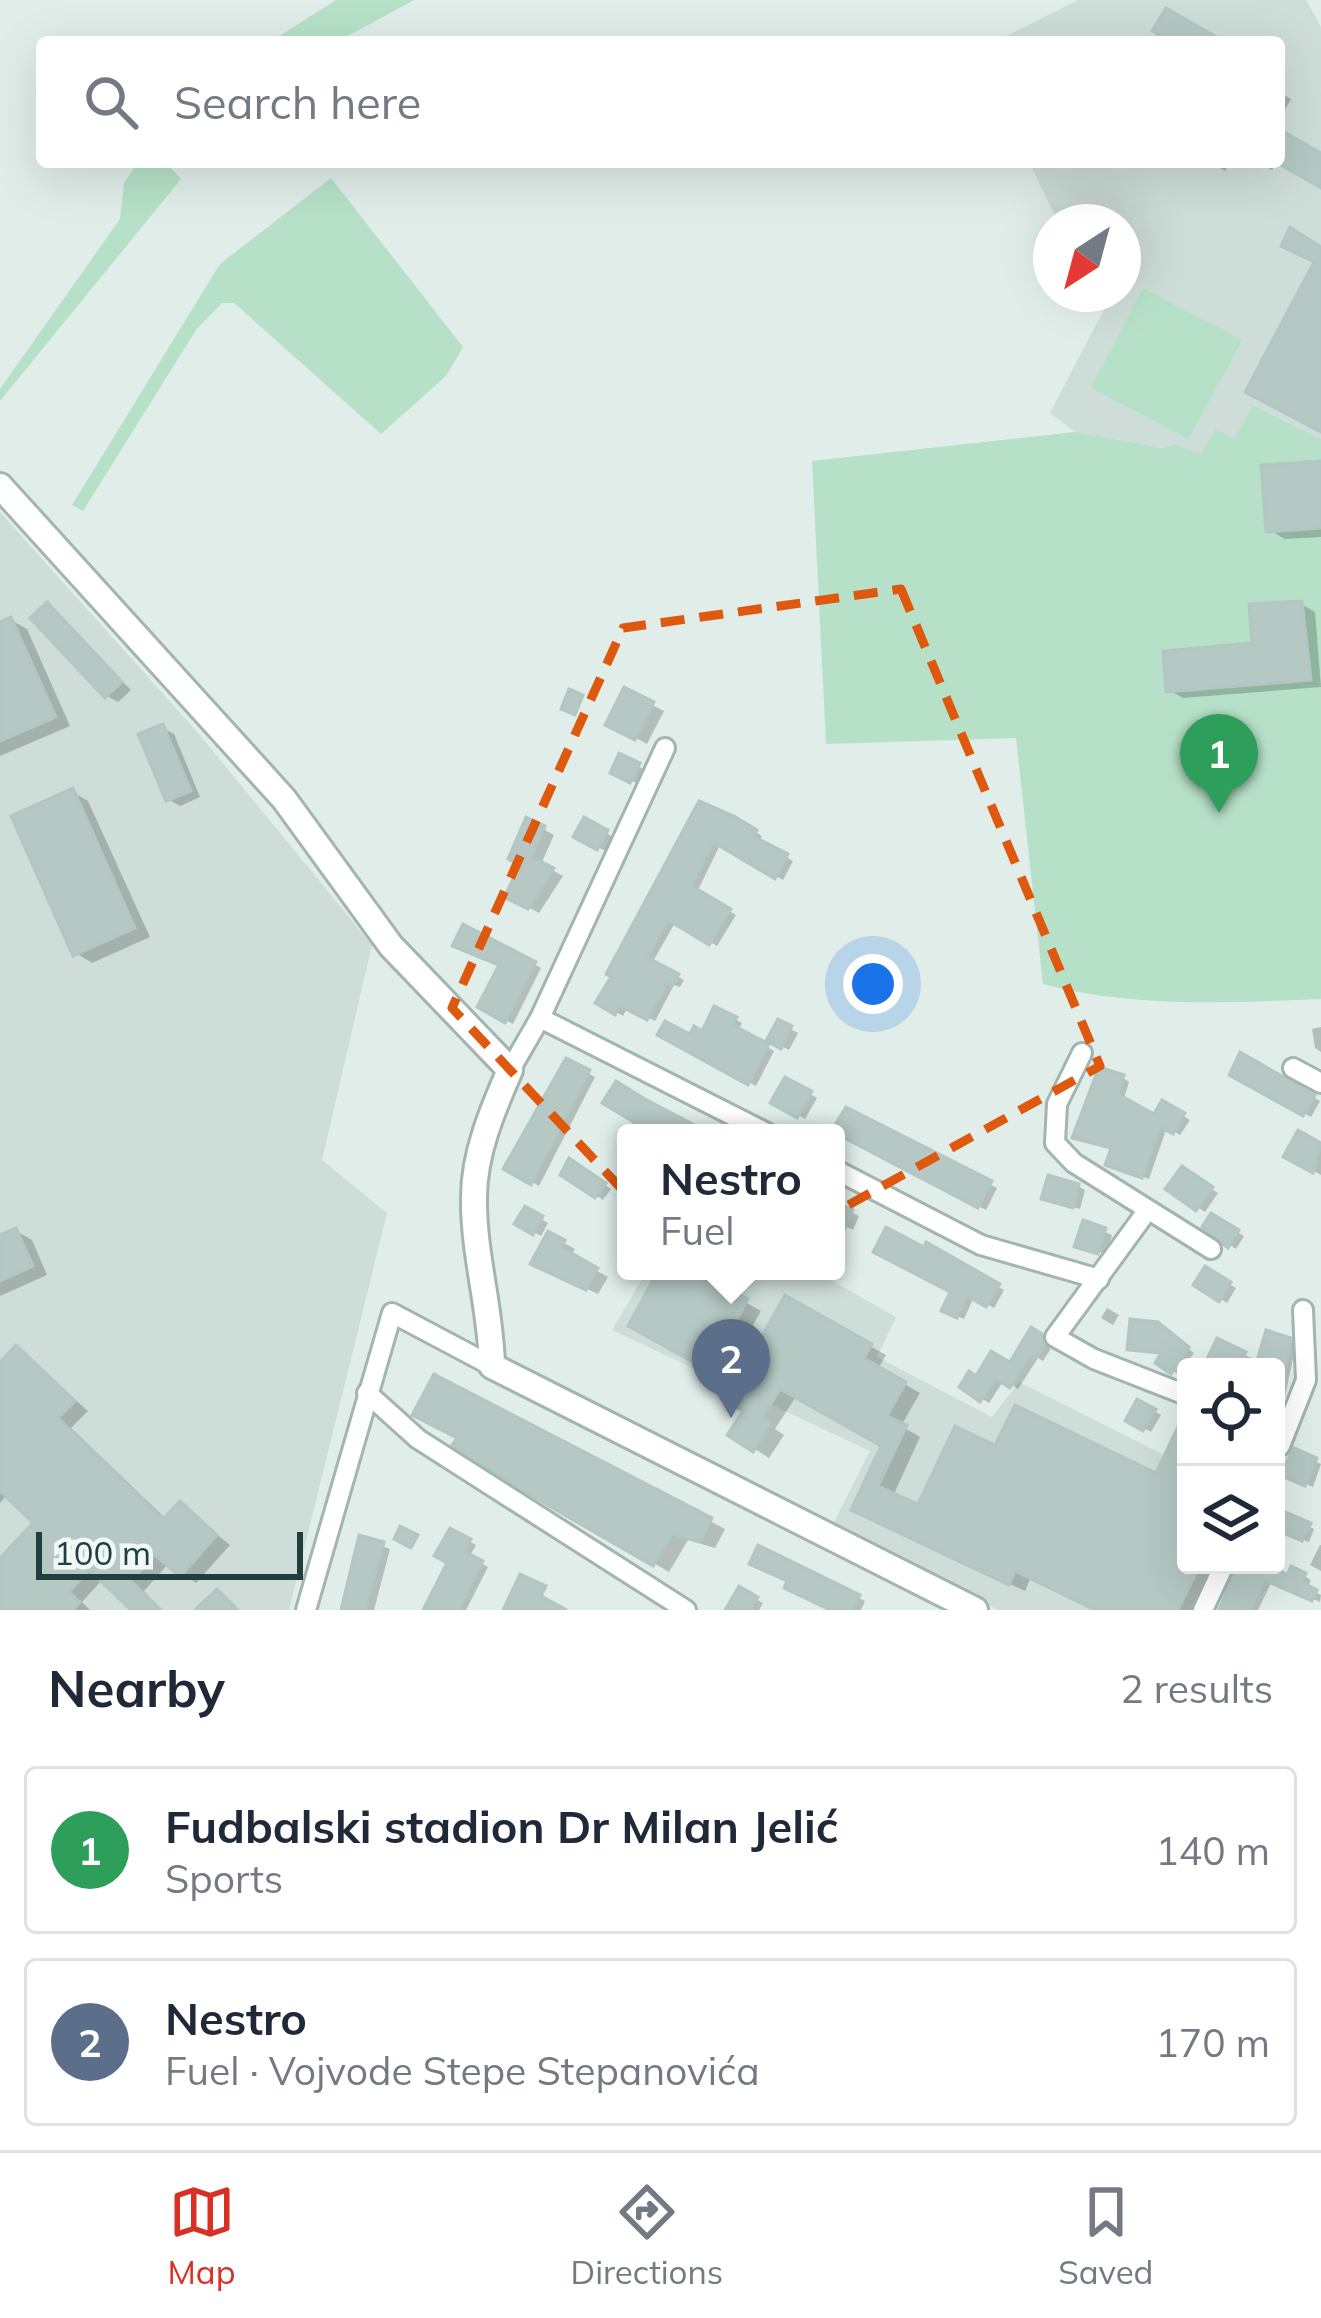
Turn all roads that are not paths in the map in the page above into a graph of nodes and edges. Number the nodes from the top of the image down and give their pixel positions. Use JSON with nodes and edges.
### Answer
{"nodes":[{"id":1,"x":0,"y":486,"type":"edge"},
{"id":2,"x":665,"y":748,"type":"dead end"},
{"id":3,"x":540,"y":1018,"type":"junction"},
{"id":4,"x":1082,"y":1053,"type":"dead end"},
{"id":5,"x":1293,"y":1068,"type":"dead end"},
{"id":6,"x":510,"y":1070,"type":"junction"},
{"id":7,"x":1321,"y":1083,"type":"edge"},
{"id":8,"x":749,"y":1124,"type":"edge"},
{"id":9,"x":845,"y":1176,"type":"edge"},
{"id":10,"x":1148,"y":1211,"type":"junction"},
{"id":11,"x":1211,"y":1250,"type":"dead end"},
{"id":12,"x":1099,"y":1279,"type":"junction"},
{"id":13,"x":1303,"y":1310,"type":"dead end"},
{"id":14,"x":492,"y":1366,"type":"junction"},
{"id":15,"x":1177,"y":1391,"type":"edge"},
{"id":16,"x":367,"y":1393,"type":"junction"},
{"id":17,"x":1285,"y":1433,"type":"edge"},
{"id":18,"x":1220,"y":1574,"type":"edge"},
{"id":19,"x":679,"y":1608,"type":"edge"},
{"id":20,"x":306,"y":1610,"type":"edge"},
{"id":21,"x":975,"y":1610,"type":"edge"},
{"id":22,"x":1203,"y":1610,"type":"edge"}],
"edges":[{"from":1,"to":6,"type":"street"},
{"from":2,"to":3,"type":"street"},
{"from":3,"to":6,"type":"street"},
{"from":3,"to":8,"type":"street"},
{"from":4,"to":10,"type":"street"},
{"from":5,"to":7,"type":"street"},
{"from":6,"to":14,"type":"street"},
{"from":9,"to":12,"type":"street"},
{"from":10,"to":11,"type":"street"},
{"from":10,"to":12,"type":"street"},
{"from":12,"to":15,"type":"street"},
{"from":13,"to":17,"type":"street"},
{"from":14,"to":16,"type":"street"},
{"from":14,"to":21,"type":"street"},
{"from":16,"to":19,"type":"street"},
{"from":16,"to":20,"type":"street"},
{"from":18,"to":22,"type":"street"}]}
